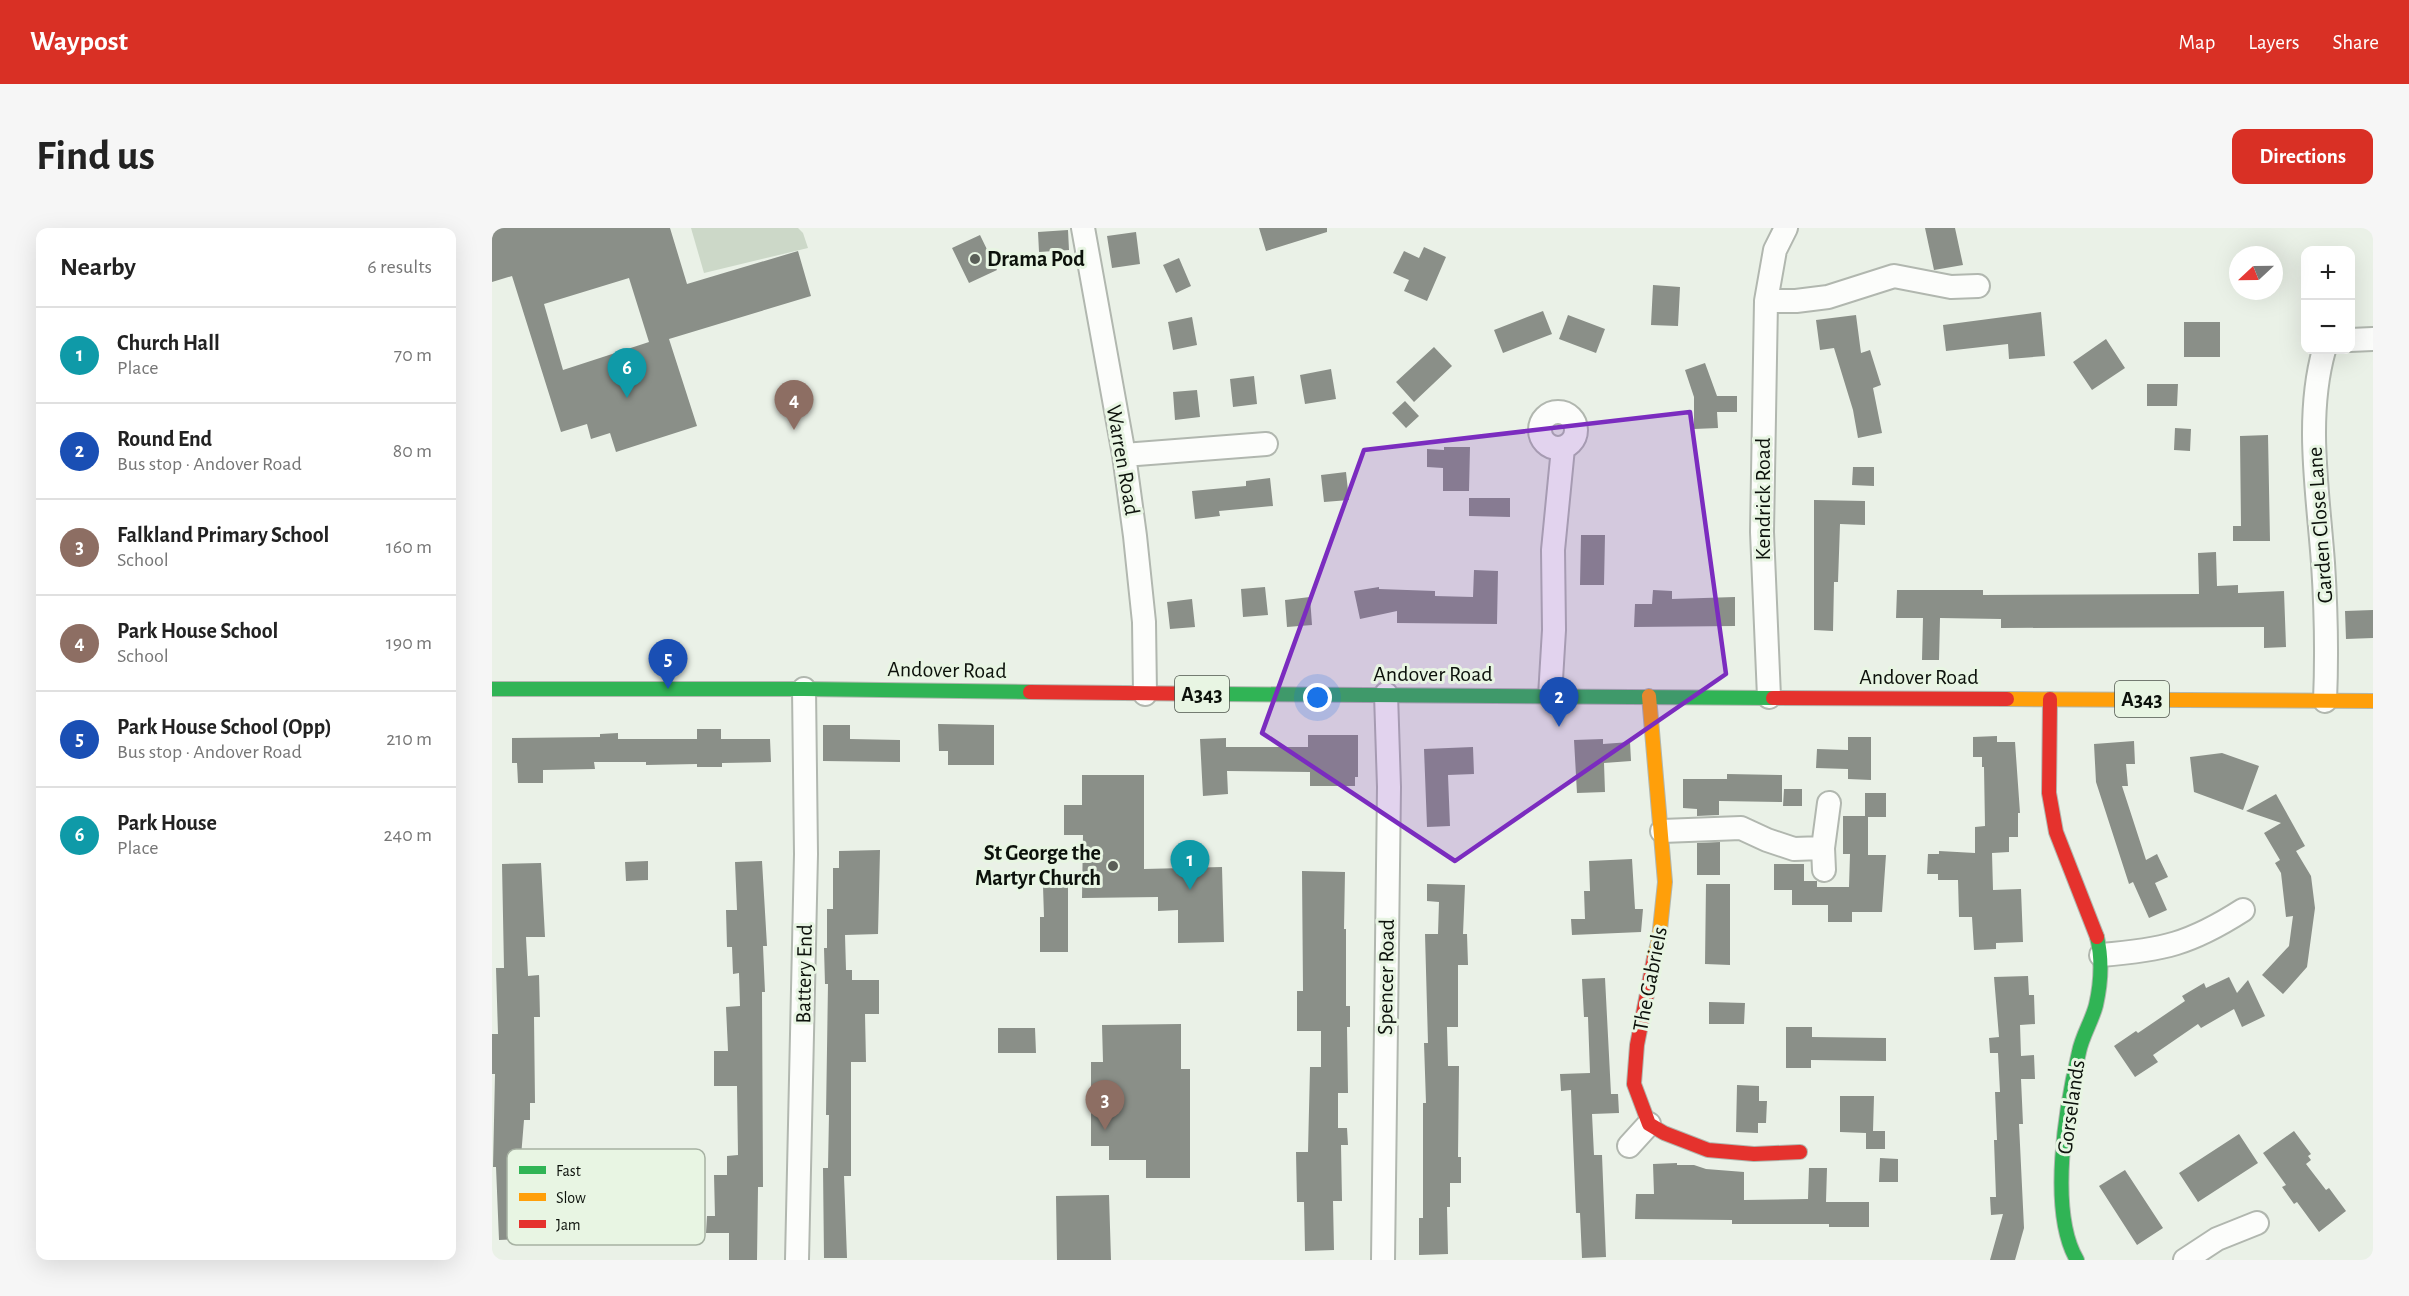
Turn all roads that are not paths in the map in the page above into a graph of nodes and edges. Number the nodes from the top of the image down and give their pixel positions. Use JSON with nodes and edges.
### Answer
{"nodes":[{"id":1,"x":1083,"y":228,"type":"edge"},
{"id":2,"x":1786,"y":228,"type":"edge"},
{"id":3,"x":1978,"y":286,"type":"dead end"},
{"id":4,"x":1766,"y":301,"type":"junction"},
{"id":5,"x":2373,"y":339,"type":"edge"},
{"id":6,"x":2355,"y":340,"type":"edge"},
{"id":7,"x":2323,"y":354,"type":"edge"},
{"id":8,"x":1266,"y":443,"type":"dead end"},
{"id":9,"x":1563,"y":448,"type":"dead end"},
{"id":10,"x":1124,"y":455,"type":"junction"},
{"id":11,"x":804,"y":688,"type":"junction"},
{"id":12,"x":492,"y":689,"type":"edge"},
{"id":13,"x":1145,"y":694,"type":"junction"},
{"id":14,"x":1386,"y":694,"type":"junction"},
{"id":15,"x":1550,"y":696,"type":"junction"},
{"id":16,"x":1649,"y":696,"type":"junction"},
{"id":17,"x":1768,"y":697,"type":"junction"},
{"id":18,"x":2050,"y":699,"type":"junction"},
{"id":19,"x":2325,"y":701,"type":"junction"},
{"id":20,"x":2373,"y":701,"type":"edge"},
{"id":21,"x":1829,"y":803,"type":"dead end"},
{"id":22,"x":1662,"y":831,"type":"junction"},
{"id":23,"x":2243,"y":910,"type":"dead end"},
{"id":24,"x":2101,"y":955,"type":"junction"},
{"id":25,"x":1649,"y":1124,"type":"junction"},
{"id":26,"x":1629,"y":1146,"type":"dead end"},
{"id":27,"x":1800,"y":1152,"type":"dead end"},
{"id":28,"x":2257,"y":1223,"type":"dead end"},
{"id":29,"x":797,"y":1260,"type":"edge"},
{"id":30,"x":1383,"y":1260,"type":"edge"},
{"id":31,"x":2077,"y":1260,"type":"edge"},
{"id":32,"x":2185,"y":1260,"type":"edge"}],
"edges":[{"from":1,"to":10,"type":"street","name":"Warren Road"},
{"from":2,"to":4,"type":"street","name":"Kendrick Road"},
{"from":3,"to":4,"type":"street"},
{"from":4,"to":17,"type":"street","name":"Kendrick Road"},
{"from":5,"to":6,"type":"street"},
{"from":7,"to":19,"type":"street","name":"Garden Close Lane"},
{"from":8,"to":10,"type":"street"},
{"from":9,"to":15,"type":"street"},
{"from":10,"to":13,"type":"street","name":"Warren Road"},
{"from":11,"to":12,"type":"main road","name":"Andover Road","number":"A343"},
{"from":11,"to":13,"type":"main road","name":"Andover Road","number":"A343"},
{"from":11,"to":29,"type":"street","name":"Battery End"},
{"from":13,"to":14,"type":"main road","name":"Andover Road","number":"A343"},
{"from":14,"to":15,"type":"main road","name":"Andover Road","number":"A343"},
{"from":14,"to":30,"type":"street","name":"Spencer Road"},
{"from":15,"to":16,"type":"main road","name":"Andover Road","number":"A343"},
{"from":16,"to":17,"type":"main road","name":"Andover Road","number":"A343"},
{"from":16,"to":22,"type":"main road","name":"The Gabriels"},
{"from":17,"to":18,"type":"main road","name":"Andover Road","number":"A343"},
{"from":18,"to":19,"type":"main road","name":"Andover Road","number":"A343"},
{"from":18,"to":24,"type":"main road","name":"Gorselands"},
{"from":19,"to":20,"type":"main road","name":"Andover Road","number":"A343"},
{"from":21,"to":22,"type":"street"},
{"from":22,"to":25,"type":"main road","name":"The Gabriels"},
{"from":23,"to":24,"type":"street"},
{"from":24,"to":31,"type":"main road","name":"Gorselands"},
{"from":25,"to":26,"type":"street"},
{"from":25,"to":27,"type":"main road"},
{"from":28,"to":32,"type":"street"}]}
